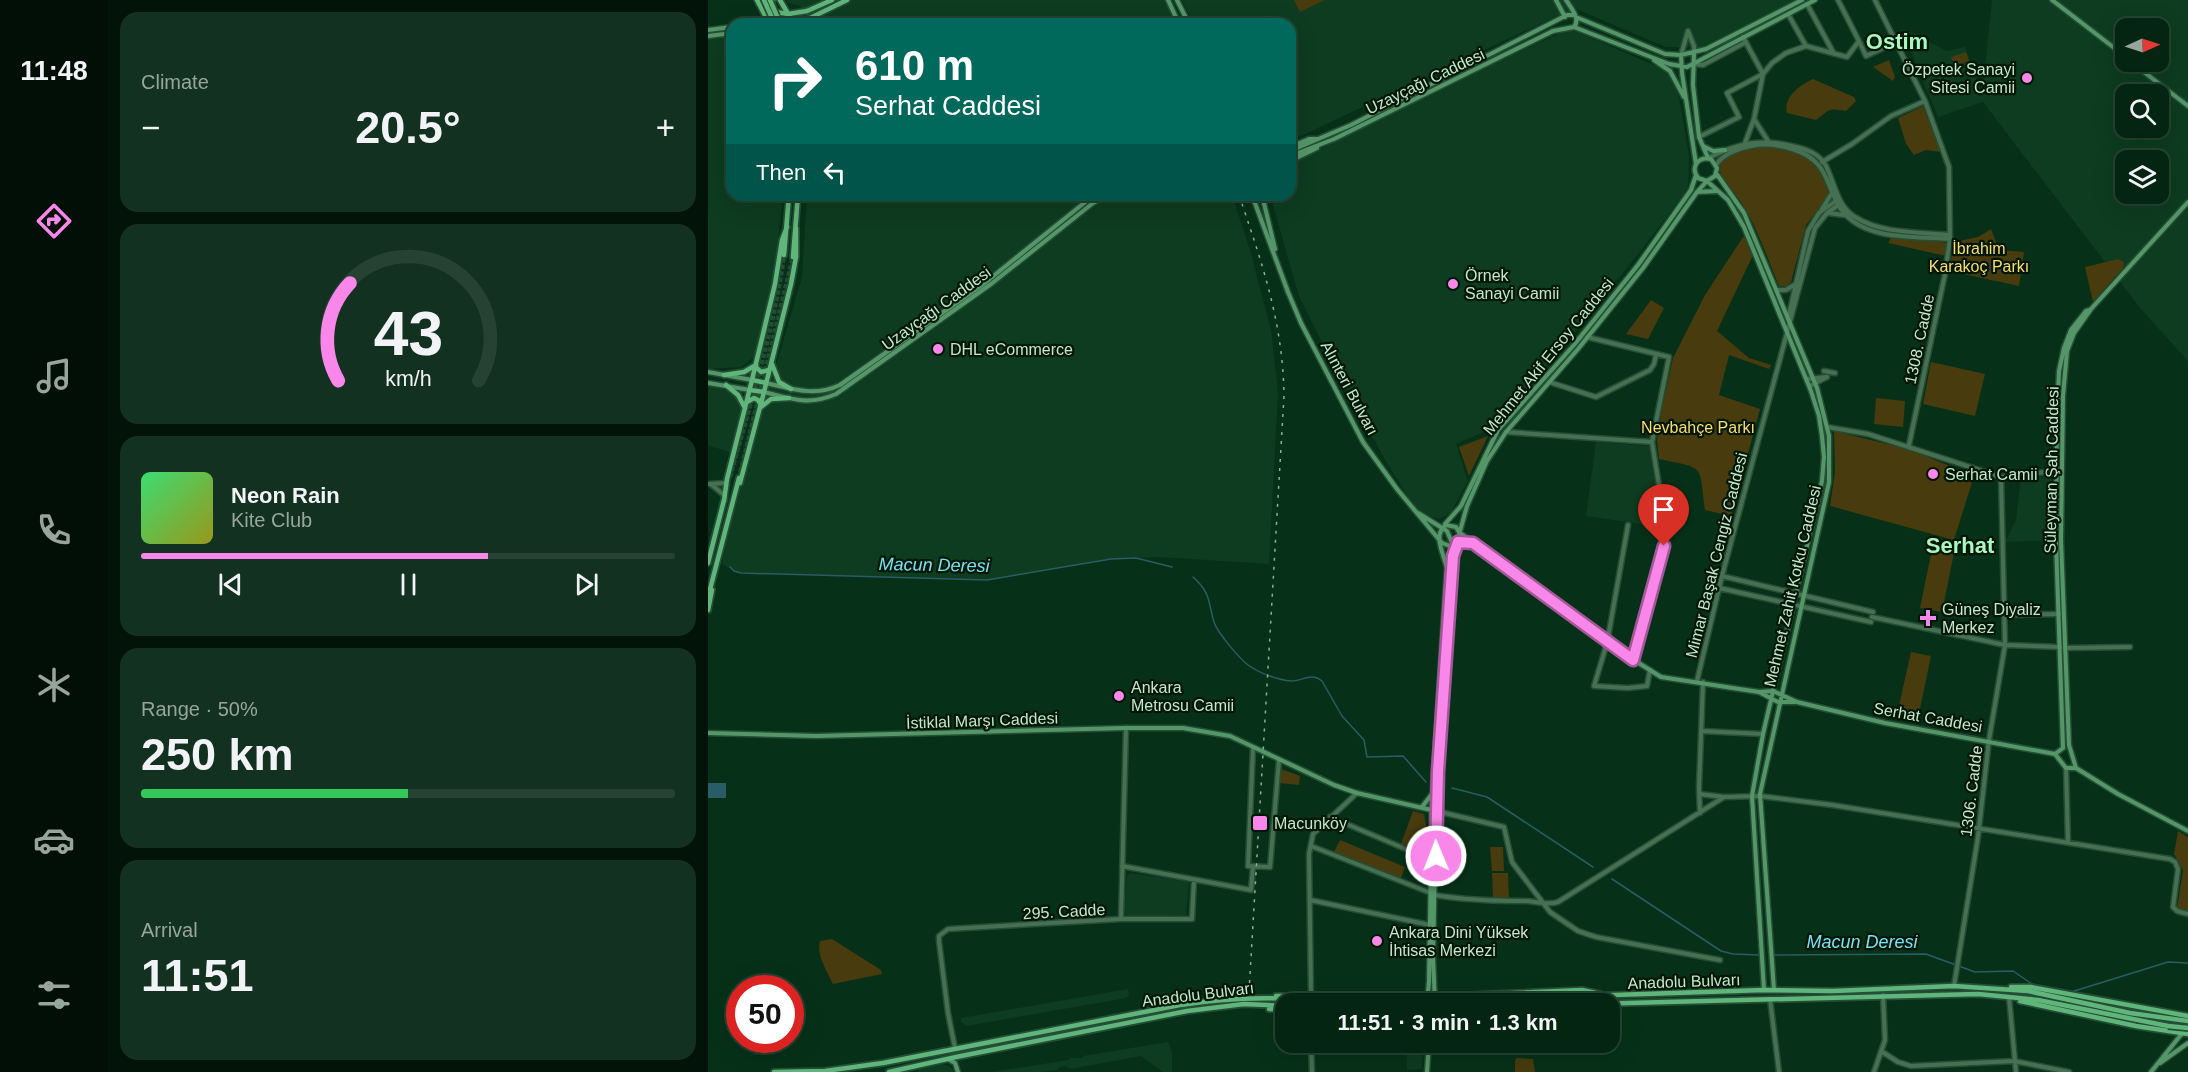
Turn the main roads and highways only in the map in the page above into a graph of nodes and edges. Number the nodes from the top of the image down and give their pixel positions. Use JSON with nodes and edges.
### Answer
{"nodes":[{"id":1,"x":771,"y":0,"type":"edge"},
{"id":2,"x":780,"y":0,"type":"edge"},
{"id":3,"x":832,"y":0,"type":"edge"},
{"id":4,"x":847,"y":0,"type":"edge"},
{"id":5,"x":1168,"y":0,"type":"edge"},
{"id":6,"x":1177,"y":0,"type":"edge"},
{"id":7,"x":1556,"y":0,"type":"edge"},
{"id":8,"x":1566,"y":0,"type":"edge"},
{"id":9,"x":1802,"y":0,"type":"edge"},
{"id":10,"x":1815,"y":0,"type":"edge"},
{"id":11,"x":2052,"y":0,"type":"edge"},
{"id":12,"x":760,"y":1,"type":"edge"},
{"id":13,"x":807,"y":11,"type":"junction"},
{"id":14,"x":788,"y":14,"type":"junction"},
{"id":15,"x":1575,"y":16,"type":"junction"},
{"id":16,"x":1564,"y":17,"type":"junction"},
{"id":17,"x":770,"y":18,"type":"edge"},
{"id":18,"x":771,"y":18,"type":"edge"},
{"id":19,"x":772,"y":18,"type":"edge"},
{"id":20,"x":791,"y":18,"type":"edge"},
{"id":21,"x":806,"y":18,"type":"edge"},
{"id":22,"x":814,"y":18,"type":"edge"},
{"id":23,"x":1176,"y":18,"type":"edge"},
{"id":24,"x":1186,"y":18,"type":"edge"},
{"id":25,"x":1572,"y":27,"type":"junction"},
{"id":26,"x":726,"y":28,"type":"edge"},
{"id":27,"x":708,"y":30,"type":"edge"},
{"id":28,"x":726,"y":34,"type":"edge"},
{"id":29,"x":708,"y":36,"type":"edge"},
{"id":30,"x":2115,"y":49,"type":"edge"},
{"id":31,"x":1694,"y":53,"type":"junction"},
{"id":32,"x":1681,"y":55,"type":"junction"},
{"id":33,"x":1648,"y":56,"type":"junction"},
{"id":34,"x":1694,"y":64,"type":"junction"},
{"id":35,"x":1681,"y":66,"type":"junction"},
{"id":36,"x":2144,"y":72,"type":"edge"},
{"id":37,"x":1687,"y":104,"type":"junction"},
{"id":38,"x":2188,"y":106,"type":"edge"},
{"id":39,"x":1322,"y":141,"type":"junction"},
{"id":40,"x":1703,"y":146,"type":"junction"},
{"id":41,"x":1296,"y":147,"type":"edge"},
{"id":42,"x":1296,"y":149,"type":"edge"},
{"id":43,"x":1725,"y":150,"type":"road end"},
{"id":44,"x":1708,"y":158,"type":"junction"},
{"id":45,"x":1296,"y":159,"type":"edge"},
{"id":46,"x":1696,"y":164,"type":"junction"},
{"id":47,"x":1716,"y":173,"type":"junction"},
{"id":48,"x":1696,"y":175,"type":"junction"},
{"id":49,"x":1707,"y":181,"type":"junction"},
{"id":50,"x":1718,"y":191,"type":"junction"},
{"id":51,"x":1697,"y":192,"type":"junction"},
{"id":52,"x":789,"y":201,"type":"edge"},
{"id":53,"x":798,"y":201,"type":"edge"},
{"id":54,"x":1087,"y":201,"type":"edge"},
{"id":55,"x":1097,"y":201,"type":"edge"},
{"id":56,"x":1254,"y":201,"type":"edge"},
{"id":57,"x":1263,"y":201,"type":"edge"},
{"id":58,"x":2188,"y":202,"type":"edge"},
{"id":59,"x":787,"y":227,"type":"junction"},
{"id":60,"x":796,"y":228,"type":"junction"},
{"id":61,"x":784,"y":255,"type":"tunnel mouth"},
{"id":62,"x":793,"y":257,"type":"tunnel mouth"},
{"id":63,"x":1278,"y":264,"type":"junction"},
{"id":64,"x":2091,"y":309,"type":"junction"},
{"id":65,"x":1585,"y":336,"type":"junction"},
{"id":66,"x":771,"y":363,"type":"junction"},
{"id":67,"x":756,"y":366,"type":"junction"},
{"id":68,"x":769,"y":370,"type":"junction"},
{"id":69,"x":708,"y":372,"type":"edge"},
{"id":70,"x":724,"y":375,"type":"junction"},
{"id":71,"x":1544,"y":379,"type":"junction"},
{"id":72,"x":752,"y":380,"type":"junction"},
{"id":73,"x":708,"y":382,"type":"edge"},
{"id":74,"x":1549,"y":382,"type":"junction"},
{"id":75,"x":766,"y":383,"type":"junction"},
{"id":76,"x":726,"y":385,"type":"junction"},
{"id":77,"x":778,"y":386,"type":"junction"},
{"id":78,"x":791,"y":389,"type":"junction"},
{"id":79,"x":750,"y":390,"type":"junction"},
{"id":80,"x":764,"y":392,"type":"junction"},
{"id":81,"x":776,"y":395,"type":"junction"},
{"id":82,"x":789,"y":398,"type":"junction"},
{"id":83,"x":747,"y":402,"type":"junction"},
{"id":84,"x":760,"y":407,"type":"junction"},
{"id":85,"x":745,"y":409,"type":"junction"},
{"id":86,"x":1498,"y":430,"type":"junction"},
{"id":87,"x":1506,"y":432,"type":"junction"},
{"id":88,"x":730,"y":477,"type":"tunnel mouth"},
{"id":89,"x":739,"y":478,"type":"tunnel mouth"},
{"id":90,"x":724,"y":498,"type":"junction"},
{"id":91,"x":732,"y":502,"type":"junction"},
{"id":92,"x":1464,"y":505,"type":"junction"},
{"id":93,"x":1418,"y":513,"type":"junction"},
{"id":94,"x":1443,"y":527,"type":"junction"},
{"id":95,"x":1460,"y":532,"type":"junction"},
{"id":96,"x":1439,"y":538,"type":"junction"},
{"id":97,"x":1458,"y":542,"type":"junction"},
{"id":98,"x":1473,"y":543,"type":"junction"},
{"id":99,"x":1453,"y":545,"type":"junction"},
{"id":100,"x":1453,"y":556,"type":"junction"},
{"id":101,"x":708,"y":563,"type":"edge"},
{"id":102,"x":713,"y":576,"type":"junction"},
{"id":103,"x":708,"y":597,"type":"edge"},
{"id":104,"x":708,"y":610,"type":"edge"},
{"id":105,"x":2062,"y":648,"type":"junction"},
{"id":106,"x":1773,"y":691,"type":"junction"},
{"id":107,"x":1759,"y":692,"type":"junction"},
{"id":108,"x":1781,"y":693,"type":"junction"},
{"id":109,"x":1772,"y":699,"type":"junction"},
{"id":110,"x":1778,"y":702,"type":"junction"},
{"id":111,"x":1797,"y":702,"type":"junction"},
{"id":112,"x":708,"y":733,"type":"edge"},
{"id":113,"x":2063,"y":748,"type":"junction"},
{"id":114,"x":2055,"y":754,"type":"junction"},
{"id":115,"x":2073,"y":755,"type":"junction"},
{"id":116,"x":2076,"y":768,"type":"junction"},
{"id":117,"x":1433,"y":793,"type":"junction"},
{"id":118,"x":1426,"y":803,"type":"junction"},
{"id":119,"x":1435,"y":803,"type":"junction"},
{"id":120,"x":1421,"y":807,"type":"junction"},
{"id":121,"x":1434,"y":811,"type":"junction"},
{"id":122,"x":2188,"y":831,"type":"edge"},
{"id":123,"x":1433,"y":894,"type":"junction"},
{"id":124,"x":2002,"y":988,"type":"junction"},
{"id":125,"x":1764,"y":990,"type":"junction"},
{"id":126,"x":1774,"y":990,"type":"junction"},
{"id":127,"x":1428,"y":993,"type":"edge"},
{"id":128,"x":1435,"y":993,"type":"edge"},
{"id":129,"x":1620,"y":995,"type":"edge"},
{"id":130,"x":1275,"y":997,"type":"edge"},
{"id":131,"x":2008,"y":997,"type":"junction"},
{"id":132,"x":1254,"y":998,"type":"junction"},
{"id":133,"x":1275,"y":999,"type":"edge"},
{"id":134,"x":1620,"y":1003,"type":"edge"},
{"id":135,"x":1275,"y":1008,"type":"edge"},
{"id":136,"x":2188,"y":1016,"type":"edge"},
{"id":137,"x":2188,"y":1021,"type":"edge"},
{"id":138,"x":2188,"y":1027,"type":"edge"},
{"id":139,"x":2181,"y":1033,"type":"junction"},
{"id":140,"x":2188,"y":1034,"type":"edge"},
{"id":141,"x":2188,"y":1043,"type":"edge"},
{"id":142,"x":1428,"y":1053,"type":"edge"},
{"id":143,"x":966,"y":1055,"type":"junction"},
{"id":144,"x":947,"y":1059,"type":"junction"},
{"id":145,"x":2159,"y":1063,"type":"junction"},
{"id":146,"x":957,"y":1069,"type":"edge"},
{"id":147,"x":825,"y":1071,"type":"edge"},
{"id":148,"x":774,"y":1072,"type":"edge"},
{"id":149,"x":890,"y":1072,"type":"edge"},
{"id":150,"x":1427,"y":1072,"type":"edge"},
{"id":151,"x":2151,"y":1072,"type":"edge"}],
"edges":[{"from":1,"to":12,"type":"main road"},
{"from":1,"to":18,"type":"main road","bridge":true},
{"from":2,"to":14,"type":"main road"},
{"from":3,"to":13,"type":"main road"},
{"from":4,"to":22,"type":"main road"},
{"from":5,"to":23,"type":"main road"},
{"from":6,"to":24,"type":"main road"},
{"from":7,"to":16,"type":"main road"},
{"from":8,"to":15,"type":"main road"},
{"from":9,"to":31,"type":"main road"},
{"from":10,"to":34,"type":"main road"},
{"from":11,"to":30,"type":"main road"},
{"from":12,"to":17,"type":"main road","bridge":true},
{"from":13,"to":14,"type":"main road"},
{"from":13,"to":21,"type":"main road"},
{"from":14,"to":19,"type":"main road"},
{"from":14,"to":20,"type":"main road"},
{"from":15,"to":16,"type":"main road"},
{"from":15,"to":25,"type":"main road"},
{"from":15,"to":32,"type":"main road"},
{"from":16,"to":25,"type":"main road"},
{"from":16,"to":39,"type":"main road","name":"Uzayçağı Caddesi"},
{"from":25,"to":33,"type":"main road"},
{"from":25,"to":39,"type":"main road","name":"Uzayçağı Caddesi"},
{"from":26,"to":27,"type":"main road"},
{"from":28,"to":29,"type":"main road"},
{"from":31,"to":32,"type":"main road"},
{"from":31,"to":34,"type":"main road"},
{"from":32,"to":35,"type":"main road"},
{"from":33,"to":35,"type":"main road"},
{"from":33,"to":37,"type":"main road"},
{"from":34,"to":35,"type":"main road"},
{"from":34,"to":40,"type":"main road"},
{"from":35,"to":37,"type":"main road"},
{"from":36,"to":38,"type":"main road"},
{"from":37,"to":46,"type":"main road"},
{"from":39,"to":41,"type":"main road"},
{"from":39,"to":42,"type":"main road","name":"Uzayçağı Caddesi"},
{"from":39,"to":45,"type":"main road"},
{"from":40,"to":43,"type":"main road"},
{"from":40,"to":44,"type":"main road"},
{"from":44,"to":46,"type":"main road"},
{"from":44,"to":47,"type":"main road"},
{"from":46,"to":48,"type":"main road"},
{"from":47,"to":49,"type":"main road"},
{"from":47,"to":108,"type":"main road","name":"Mehmet Zahit Kotku Caddesi"},
{"from":48,"to":49,"type":"main road"},
{"from":48,"to":65,"type":"main road","name":"Mehmet Akif Ersoy Caddesi"},
{"from":49,"to":50,"type":"main road","name":"Mehmet Zahit Kotku Caddesi"},
{"from":49,"to":51,"type":"main road","name":"Mehmet Akif Ersoy Caddesi"},
{"from":50,"to":51,"type":"main road"},
{"from":50,"to":106,"type":"main road","name":"Mehmet Zahit Kotku Caddesi"},
{"from":51,"to":65,"type":"main road","name":"Mehmet Akif Ersoy Caddesi"},
{"from":52,"to":59,"type":"main road"},
{"from":53,"to":60,"type":"main road"},
{"from":54,"to":78,"type":"main road","name":"Uzayçağı Caddesi"},
{"from":55,"to":82,"type":"main road","name":"Uzayçağı Caddesi"},
{"from":56,"to":63,"type":"main road","name":"Alınteri Bulvarı"},
{"from":57,"to":63,"type":"main road","name":"Alınteri Bulvarı"},
{"from":58,"to":64,"type":"main road","name":"Süleyman Şah Caddesi"},
{"from":59,"to":61,"type":"main road"},
{"from":59,"to":67,"type":"main road"},
{"from":60,"to":62,"type":"main road"},
{"from":60,"to":66,"type":"main road"},
{"from":63,"to":93,"type":"main road","name":"Alınteri Bulvarı"},
{"from":64,"to":105,"type":"main road","name":"Süleyman Şah Caddesi"},
{"from":64,"to":105,"type":"main road","name":"Süleyman Şah Caddesi"},
{"from":65,"to":71,"type":"main road","name":"Mehmet Akif Ersoy Caddesi"},
{"from":65,"to":74,"type":"main road","name":"Mehmet Akif Ersoy Caddesi"},
{"from":66,"to":68,"type":"main road"},
{"from":66,"to":78,"type":"main road"},
{"from":67,"to":68,"type":"main road"},
{"from":67,"to":70,"type":"main road"},
{"from":67,"to":72,"type":"main road"},
{"from":68,"to":75,"type":"main road"},
{"from":69,"to":70,"type":"main road"},
{"from":70,"to":72,"type":"main road"},
{"from":71,"to":74,"type":"main road"},
{"from":71,"to":86,"type":"main road","name":"Mehmet Akif Ersoy Caddesi"},
{"from":72,"to":75,"type":"main road"},
{"from":72,"to":79,"type":"main road"},
{"from":73,"to":76,"type":"main road"},
{"from":74,"to":87,"type":"main road","name":"Mehmet Akif Ersoy Caddesi"},
{"from":75,"to":77,"type":"main road","name":"Uzayçağı Caddesi"},
{"from":75,"to":80,"type":"main road"},
{"from":76,"to":79,"type":"main road"},
{"from":76,"to":85,"type":"main road"},
{"from":77,"to":78,"type":"main road","name":"Uzayçağı Caddesi"},
{"from":77,"to":81,"type":"main road"},
{"from":79,"to":80,"type":"main road"},
{"from":79,"to":83,"type":"main road"},
{"from":80,"to":81,"type":"main road","name":"Uzayçağı Caddesi"},
{"from":80,"to":84,"type":"main road"},
{"from":81,"to":82,"type":"main road","name":"Uzayçağı Caddesi"},
{"from":82,"to":84,"type":"main road"},
{"from":83,"to":84,"type":"main road"},
{"from":83,"to":85,"type":"main road"},
{"from":84,"to":91,"type":"main road"},
{"from":85,"to":90,"type":"main road"},
{"from":86,"to":87,"type":"main road"},
{"from":86,"to":92,"type":"main road","name":"Mehmet Akif Ersoy Caddesi"},
{"from":87,"to":92,"type":"main road","name":"Mehmet Akif Ersoy Caddesi"},
{"from":88,"to":90,"type":"main road"},
{"from":89,"to":91,"type":"main road"},
{"from":90,"to":101,"type":"main road"},
{"from":91,"to":102,"type":"main road"},
{"from":92,"to":94,"type":"main road","name":"Mehmet Akif Ersoy Caddesi"},
{"from":92,"to":95,"type":"main road","name":"Mehmet Akif Ersoy Caddesi"},
{"from":93,"to":94,"type":"main road","name":"Alınteri Bulvarı"},
{"from":93,"to":96,"type":"main road","name":"Alınteri Bulvarı"},
{"from":94,"to":95,"type":"main road","name":"Alınteri Bulvarı"},
{"from":94,"to":96,"type":"main road","name":"Mehmet Akif Ersoy Caddesi"},
{"from":94,"to":99,"type":"main road"},
{"from":95,"to":97,"type":"main road","name":"Mehmet Akif Ersoy Caddesi"},
{"from":95,"to":98,"type":"main road","name":"Serhat Caddesi"},
{"from":96,"to":99,"type":"main road"},
{"from":96,"to":117,"type":"main road"},
{"from":97,"to":98,"type":"main road"},
{"from":97,"to":99,"type":"main road"},
{"from":97,"to":100,"type":"main road"},
{"from":98,"to":107,"type":"main road","name":"Serhat Caddesi"},
{"from":99,"to":100,"type":"main road"},
{"from":100,"to":119,"type":"main road"},
{"from":102,"to":103,"type":"main road"},
{"from":102,"to":104,"type":"main road"},
{"from":105,"to":113,"type":"main road","name":"Süleyman Şah Caddesi"},
{"from":105,"to":115,"type":"main road","name":"Süleyman Şah Caddesi"},
{"from":106,"to":107,"type":"main road","name":"Serhat Caddesi"},
{"from":106,"to":108,"type":"main road","name":"Serhat Caddesi"},
{"from":106,"to":109,"type":"main road","name":"Mehmet Zahit Kotku Caddesi"},
{"from":107,"to":109,"type":"main road","name":"Serhat Caddesi"},
{"from":108,"to":110,"type":"main road","name":"Mehmet Zahit Kotku Caddesi"},
{"from":108,"to":111,"type":"main road","name":"Serhat Caddesi"},
{"from":109,"to":110,"type":"main road","name":"Serhat Caddesi"},
{"from":109,"to":125,"type":"main road","name":"Mehmet Zahit Kotku Caddesi"},
{"from":110,"to":111,"type":"main road","name":"Serhat Caddesi"},
{"from":110,"to":126,"type":"main road","name":"Mehmet Zahit Kotku Caddesi"},
{"from":111,"to":114,"type":"main road","name":"Serhat Caddesi"},
{"from":112,"to":120,"type":"main road","name":"İstiklal Marşı Caddesi"},
{"from":113,"to":114,"type":"main road"},
{"from":113,"to":115,"type":"main road"},
{"from":114,"to":116,"type":"main road"},
{"from":115,"to":116,"type":"main road"},
{"from":116,"to":122,"type":"main road"},
{"from":117,"to":118,"type":"main road"},
{"from":117,"to":119,"type":"main road"},
{"from":118,"to":119,"type":"main road"},
{"from":118,"to":120,"type":"main road"},
{"from":119,"to":121,"type":"main road"},
{"from":120,"to":121,"type":"main road","name":"İstiklal Marşı Caddesi"},
{"from":121,"to":123,"type":"main road"},
{"from":121,"to":123,"type":"main road"},
{"from":123,"to":127,"type":"main road"},
{"from":123,"to":128,"type":"main road"},
{"from":124,"to":126,"type":"main road","name":"Anadolu Bulvarı"},
{"from":124,"to":136,"type":"main road"},
{"from":124,"to":137,"type":"main road","name":"Anadolu Bulvarı"},
{"from":125,"to":126,"type":"main road","name":"Anadolu Bulvarı"},
{"from":125,"to":129,"type":"main road","name":"Anadolu Bulvarı"},
{"from":130,"to":132,"type":"main road"},
{"from":131,"to":134,"type":"main road","name":"Anadolu Bulvarı"},
{"from":131,"to":138,"type":"main road","name":"Anadolu Bulvarı","bridge":true},
{"from":131,"to":139,"type":"main road"},
{"from":132,"to":133,"type":"main road","name":"Anadolu Bulvarı"},
{"from":132,"to":147,"type":"main road","name":"Anadolu Bulvarı"},
{"from":135,"to":143,"type":"main road","name":"Anadolu Bulvarı"},
{"from":138,"to":139,"type":"main road"},
{"from":139,"to":140,"type":"main road"},
{"from":139,"to":145,"type":"main road"},
{"from":141,"to":145,"type":"main road"},
{"from":142,"to":150,"type":"main road"},
{"from":143,"to":144,"type":"main road","name":"Anadolu Bulvarı"},
{"from":143,"to":146,"type":"main road"},
{"from":144,"to":146,"type":"main road"},
{"from":144,"to":149,"type":"main road","name":"Anadolu Bulvarı"},
{"from":145,"to":151,"type":"main road"},
{"from":147,"to":148,"type":"main road","name":"Anadolu Bulvarı"}]}
